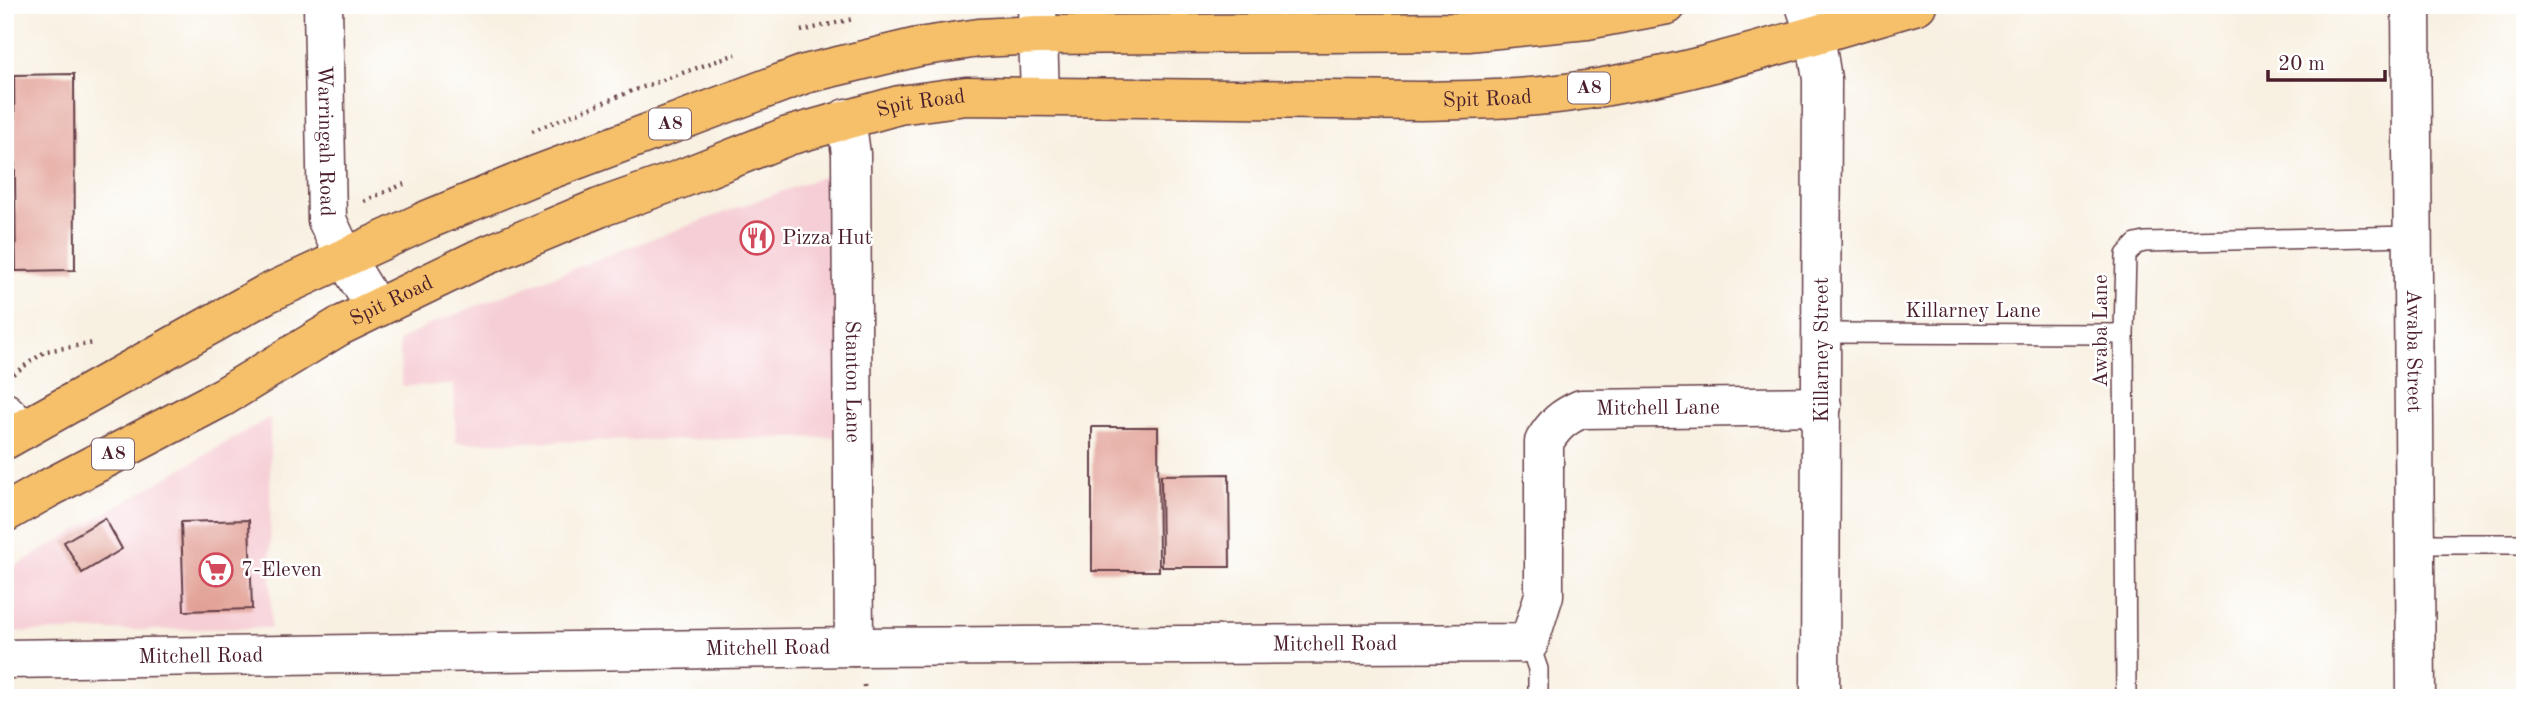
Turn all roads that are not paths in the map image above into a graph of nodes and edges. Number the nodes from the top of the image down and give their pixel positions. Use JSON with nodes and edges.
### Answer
{"nodes":[{"id":1,"x":323,"y":5,"type":"edge"},
{"id":2,"x":1667,"y":5,"type":"edge"},
{"id":3,"x":1917,"y":5,"type":"edge"},
{"id":4,"x":2411,"y":5,"type":"edge"},
{"id":5,"x":1037,"y":20,"type":"edge"},
{"id":6,"x":1810,"y":20,"type":"edge"},
{"id":7,"x":1040,"y":95,"type":"junction"},
{"id":8,"x":846,"y":118,"type":"junction"},
{"id":9,"x":2411,"y":236,"type":"junction"},
{"id":10,"x":345,"y":258,"type":"junction"},
{"id":11,"x":375,"y":307,"type":"junction"},
{"id":12,"x":1823,"y":333,"type":"junction"},
{"id":13,"x":2124,"y":334,"type":"junction"},
{"id":14,"x":1822,"y":406,"type":"junction"},
{"id":15,"x":11,"y":427,"type":"edge"},
{"id":16,"x":5,"y":513,"type":"edge"},
{"id":17,"x":2416,"y":544,"type":"junction"},
{"id":18,"x":2525,"y":544,"type":"edge"},
{"id":19,"x":1529,"y":643,"type":"junction"},
{"id":20,"x":854,"y":647,"type":"junction"},
{"id":21,"x":5,"y":659,"type":"edge"},
{"id":22,"x":1538,"y":698,"type":"edge"},
{"id":23,"x":1820,"y":698,"type":"edge"},
{"id":24,"x":2126,"y":698,"type":"edge"},
{"id":25,"x":2416,"y":698,"type":"edge"}],
"edges":[{"from":1,"to":10,"type":"street","name":"Warringah Road"},
{"from":2,"to":5,"type":"highway","number":"A8"},
{"from":3,"to":6,"type":"highway","name":"Spit Road","number":"A8"},
{"from":4,"to":9,"type":"street","name":"Awaba Street"},
{"from":5,"to":7,"type":"street"},
{"from":5,"to":10,"type":"highway","number":"A8"},
{"from":6,"to":7,"type":"highway","name":"Spit Road","number":"A8"},
{"from":6,"to":12,"type":"street","name":"Killarney Street"},
{"from":7,"to":8,"type":"highway","name":"Spit Road","number":"A8"},
{"from":8,"to":11,"type":"highway","name":"Spit Road","number":"A8"},
{"from":8,"to":20,"type":"street","name":"Stanton Lane"},
{"from":9,"to":13,"type":"lane","name":"Awaba Lane"},
{"from":9,"to":17,"type":"street","name":"Awaba Street"},
{"from":10,"to":11,"type":"street","name":"Warringah Road"},
{"from":10,"to":15,"type":"highway","number":"A8"},
{"from":11,"to":16,"type":"highway","name":"Spit Road","number":"A8"},
{"from":12,"to":13,"type":"lane","name":"Killarney Lane"},
{"from":12,"to":14,"type":"street","name":"Killarney Street"},
{"from":13,"to":24,"type":"lane","name":"Awaba Lane"},
{"from":14,"to":19,"type":"street","name":"Mitchell Lane"},
{"from":14,"to":23,"type":"street","name":"Killarney Street"},
{"from":17,"to":18,"type":"lane"},
{"from":17,"to":25,"type":"street","name":"Awaba Street"},
{"from":19,"to":20,"type":"street","name":"Mitchell Road"},
{"from":19,"to":22,"type":"lane"},
{"from":20,"to":21,"type":"street","name":"Mitchell Road"}]}
